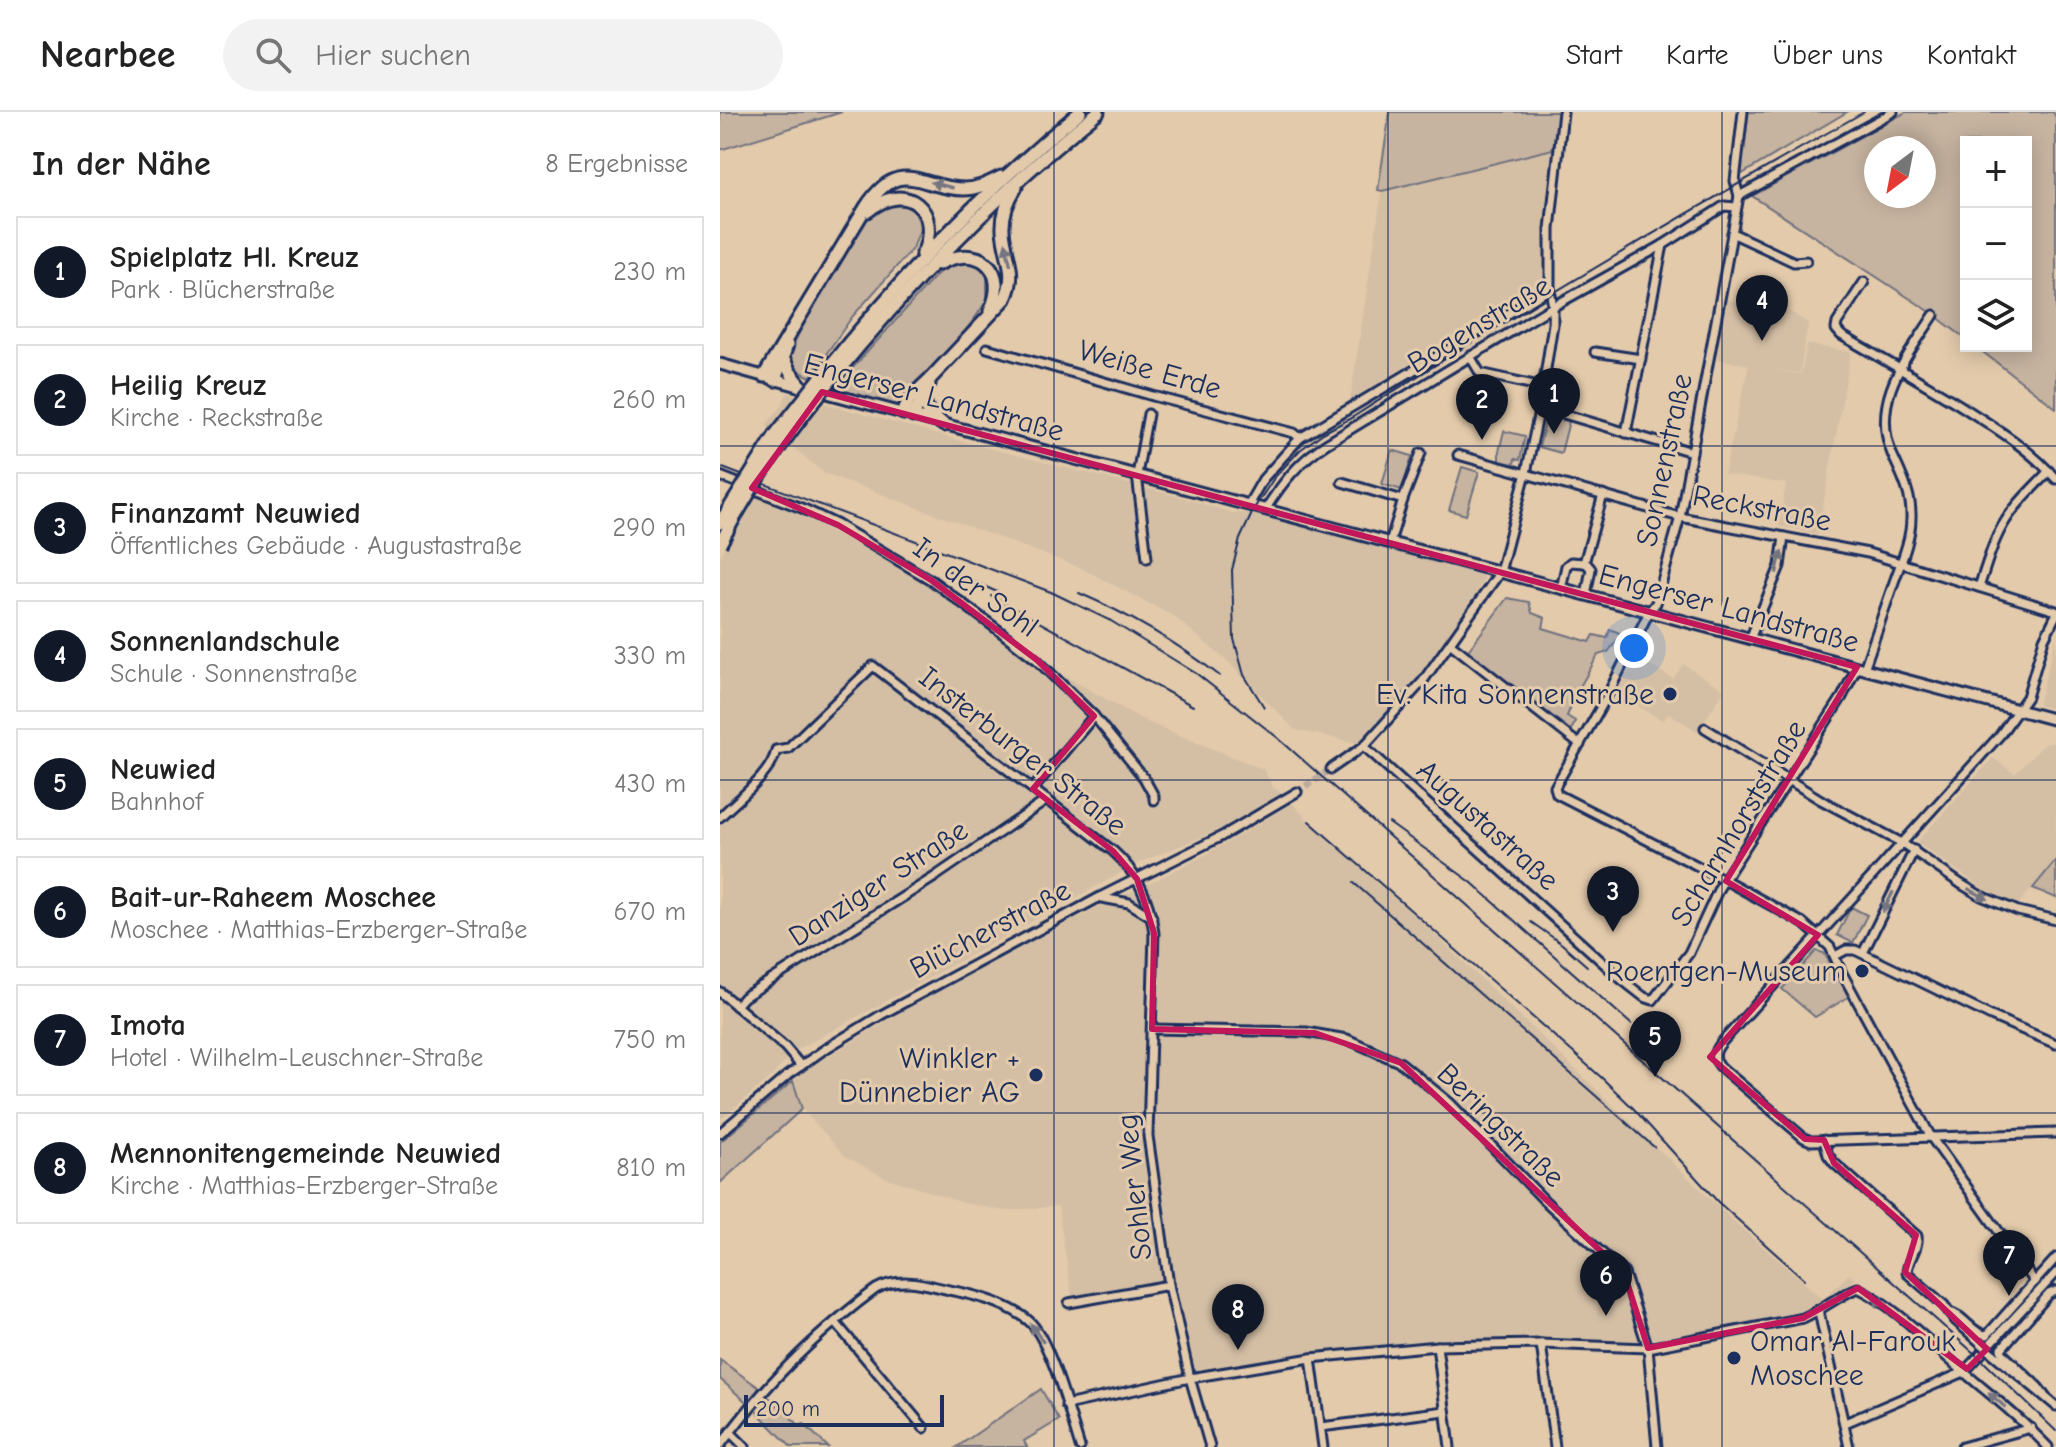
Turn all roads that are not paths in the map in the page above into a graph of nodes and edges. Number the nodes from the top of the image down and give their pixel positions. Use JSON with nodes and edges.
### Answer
{"nodes":[{"id":1,"x":1080,"y":112,"type":"edge"},
{"id":2,"x":1098,"y":112,"type":"edge"},
{"id":3,"x":1563,"y":112,"type":"edge"},
{"id":4,"x":1743,"y":112,"type":"edge"},
{"id":5,"x":1893,"y":112,"type":"edge"},
{"id":6,"x":1019,"y":172,"type":"junction"},
{"id":7,"x":1739,"y":196,"type":"junction"},
{"id":8,"x":1736,"y":207,"type":"junction"},
{"id":9,"x":853,"y":231,"type":"junction"},
{"id":10,"x":1732,"y":233,"type":"junction"},
{"id":11,"x":1663,"y":245,"type":"junction"},
{"id":12,"x":1806,"y":261,"type":"dead end"},
{"id":13,"x":921,"y":269,"type":"junction"},
{"id":14,"x":1864,"y":282,"type":"dead end"},
{"id":15,"x":1550,"y":289,"type":"junction"},
{"id":16,"x":1553,"y":307,"type":"junction"},
{"id":17,"x":1934,"y":315,"type":"dead end"},
{"id":18,"x":984,"y":322,"type":"junction"},
{"id":19,"x":789,"y":336,"type":"junction"},
{"id":20,"x":987,"y":348,"type":"dead end"},
{"id":21,"x":1595,"y":352,"type":"dead end"},
{"id":22,"x":1470,"y":356,"type":"junction"},
{"id":23,"x":783,"y":357,"type":"junction"},
{"id":24,"x":1641,"y":359,"type":"junction"},
{"id":25,"x":720,"y":364,"type":"edge"},
{"id":26,"x":1900,"y":368,"type":"junction"},
{"id":27,"x":770,"y":378,"type":"junction"},
{"id":28,"x":826,"y":378,"type":"junction"},
{"id":29,"x":930,"y":379,"type":"junction"},
{"id":30,"x":802,"y":387,"type":"junction"},
{"id":31,"x":1543,"y":387,"type":"junction"},
{"id":32,"x":922,"y":397,"type":"junction"},
{"id":33,"x":1540,"y":407,"type":"junction"},
{"id":34,"x":1148,"y":414,"type":"dead end"},
{"id":35,"x":908,"y":415,"type":"junction"},
{"id":36,"x":944,"y":425,"type":"junction"},
{"id":37,"x":1626,"y":433,"type":"junction"},
{"id":38,"x":1300,"y":438,"type":"junction"},
{"id":39,"x":1692,"y":452,"type":"junction"},
{"id":40,"x":1421,"y":453,"type":"dead end"},
{"id":41,"x":1458,"y":455,"type":"dead end"},
{"id":42,"x":2049,"y":471,"type":"junction"},
{"id":43,"x":1526,"y":473,"type":"junction"},
{"id":44,"x":1137,"y":475,"type":"junction"},
{"id":45,"x":720,"y":476,"type":"edge"},
{"id":46,"x":2056,"y":479,"type":"edge"},
{"id":47,"x":1342,"y":482,"type":"dead end"},
{"id":48,"x":1603,"y":495,"type":"junction"},
{"id":49,"x":1403,"y":500,"type":"junction"},
{"id":50,"x":1248,"y":505,"type":"junction"},
{"id":51,"x":1265,"y":510,"type":"junction"},
{"id":52,"x":1680,"y":517,"type":"junction"},
{"id":53,"x":720,"y":523,"type":"edge"},
{"id":54,"x":1784,"y":537,"type":"junction"},
{"id":55,"x":1390,"y":542,"type":"junction"},
{"id":56,"x":720,"y":544,"type":"edge"},
{"id":57,"x":1147,"y":558,"type":"dead end"},
{"id":58,"x":1584,"y":563,"type":"junction"},
{"id":59,"x":1900,"y":564,"type":"junction"},
{"id":60,"x":1500,"y":572,"type":"junction"},
{"id":61,"x":1979,"y":587,"type":"junction"},
{"id":62,"x":1561,"y":589,"type":"junction"},
{"id":63,"x":1586,"y":595,"type":"junction"},
{"id":64,"x":1649,"y":612,"type":"junction"},
{"id":65,"x":2056,"y":613,"type":"edge"},
{"id":66,"x":1750,"y":639,"type":"junction"},
{"id":67,"x":1451,"y":644,"type":"junction"},
{"id":68,"x":1860,"y":668,"type":"junction"},
{"id":69,"x":2019,"y":710,"type":"junction"},
{"id":70,"x":1094,"y":716,"type":"junction"},
{"id":71,"x":2056,"y":720,"type":"edge"},
{"id":72,"x":1705,"y":728,"type":"dead end"},
{"id":73,"x":1580,"y":745,"type":"junction"},
{"id":74,"x":1364,"y":746,"type":"junction"},
{"id":75,"x":1331,"y":769,"type":"tunnel mouth"},
{"id":76,"x":1788,"y":780,"type":"junction"},
{"id":77,"x":1033,"y":789,"type":"junction"},
{"id":78,"x":1297,"y":792,"type":"tunnel mouth"},
{"id":79,"x":1047,"y":800,"type":"junction"},
{"id":80,"x":1154,"y":800,"type":"dead end"},
{"id":81,"x":720,"y":817,"type":"edge"},
{"id":82,"x":1902,"y":843,"type":"junction"},
{"id":83,"x":1914,"y":850,"type":"junction"},
{"id":84,"x":1137,"y":879,"type":"junction"},
{"id":85,"x":1725,"y":880,"type":"junction"},
{"id":86,"x":1100,"y":897,"type":"junction"},
{"id":87,"x":1152,"y":917,"type":"junction"},
{"id":88,"x":2056,"y":920,"type":"edge"},
{"id":89,"x":1818,"y":935,"type":"junction"},
{"id":90,"x":1863,"y":953,"type":"junction"},
{"id":91,"x":1835,"y":956,"type":"junction"},
{"id":92,"x":720,"y":992,"type":"edge"},
{"id":93,"x":1653,"y":1000,"type":"joint"},
{"id":94,"x":736,"y":1006,"type":"junction"},
{"id":95,"x":1152,"y":1029,"type":"junction"},
{"id":96,"x":2056,"y":1044,"type":"edge"},
{"id":97,"x":801,"y":1066,"type":"junction"},
{"id":98,"x":720,"y":1133,"type":"edge"},
{"id":99,"x":2056,"y":1133,"type":"edge"},
{"id":100,"x":1931,"y":1137,"type":"junction"},
{"id":101,"x":1824,"y":1140,"type":"junction"},
{"id":102,"x":2056,"y":1258,"type":"edge"},
{"id":103,"x":2055,"y":1277,"type":"edge"},
{"id":104,"x":1169,"y":1285,"type":"junction"},
{"id":105,"x":2038,"y":1285,"type":"junction"},
{"id":106,"x":2056,"y":1291,"type":"edge"},
{"id":107,"x":1069,"y":1303,"type":"dead end"},
{"id":108,"x":1819,"y":1312,"type":"junction"},
{"id":109,"x":1949,"y":1312,"type":"junction"},
{"id":110,"x":835,"y":1322,"type":"junction"},
{"id":111,"x":1541,"y":1344,"type":"junction"},
{"id":112,"x":1437,"y":1346,"type":"junction"},
{"id":113,"x":1648,"y":1348,"type":"junction"},
{"id":114,"x":1311,"y":1358,"type":"junction"},
{"id":115,"x":1964,"y":1372,"type":"junction"},
{"id":116,"x":1190,"y":1378,"type":"junction"},
{"id":117,"x":2044,"y":1395,"type":"junction"},
{"id":118,"x":1066,"y":1405,"type":"junction"},
{"id":119,"x":2056,"y":1406,"type":"edge"},
{"id":120,"x":1445,"y":1411,"type":"junction"},
{"id":121,"x":1845,"y":1423,"type":"junction"},
{"id":122,"x":1321,"y":1427,"type":"junction"},
{"id":123,"x":924,"y":1428,"type":"dead end"},
{"id":124,"x":2031,"y":1428,"type":"junction"},
{"id":125,"x":730,"y":1432,"type":"junction"},
{"id":126,"x":720,"y":1446,"type":"edge"},
{"id":127,"x":745,"y":1447,"type":"edge"},
{"id":128,"x":1080,"y":1447,"type":"edge"},
{"id":129,"x":1210,"y":1447,"type":"edge"},
{"id":130,"x":1323,"y":1447,"type":"edge"},
{"id":131,"x":1450,"y":1447,"type":"edge"},
{"id":132,"x":1555,"y":1447,"type":"edge"},
{"id":133,"x":1657,"y":1447,"type":"edge"},
{"id":134,"x":1849,"y":1447,"type":"edge"},
{"id":135,"x":1962,"y":1447,"type":"edge"},
{"id":136,"x":2048,"y":1447,"type":"edge"}],
"edges":[{"from":1,"to":6,"type":"highway"},
{"from":2,"to":6,"type":"highway"},
{"from":3,"to":15,"type":"street"},
{"from":4,"to":7,"type":"street","name":"Sonnenstraße"},
{"from":5,"to":7,"type":"street"},
{"from":6,"to":9,"type":"highway","one_way":true},
{"from":6,"to":13,"type":"highway"},
{"from":18,"to":6,"type":"highway","one_way":true},
{"from":7,"to":8,"type":"street","name":"Sonnenstraße"},
{"from":8,"to":10,"type":"street","name":"Sonnenstraße"},
{"from":8,"to":11,"type":"street","name":"Bogenstraße"},
{"from":9,"to":13,"type":"highway"},
{"from":9,"to":19,"type":"highway"},
{"from":10,"to":12,"type":"street"},
{"from":10,"to":39,"type":"street","name":"Sonnenstraße"},
{"from":11,"to":16,"type":"street","name":"Bogenstraße"},
{"from":11,"to":24,"type":"street"},
{"from":13,"to":18,"type":"highway"},
{"from":13,"to":28,"type":"highway"},
{"from":14,"to":26,"type":"street"},
{"from":15,"to":16,"type":"street"},
{"from":15,"to":38,"type":"street"},
{"from":16,"to":22,"type":"street","name":"Bogenstraße"},
{"from":16,"to":31,"type":"street"},
{"from":17,"to":26,"type":"street","name":"Scharnhorststraße"},
{"from":18,"to":29,"type":"highway"},
{"from":19,"to":23,"type":"highway"},
{"from":19,"to":27,"type":"highway"},
{"from":20,"to":38,"type":"street","name":"Weiße Erde"},
{"from":21,"to":24,"type":"street"},
{"from":22,"to":31,"type":"street"},
{"from":22,"to":51,"type":"street","name":"Bogenstraße"},
{"from":23,"to":27,"type":"highway"},
{"from":23,"to":30,"type":"highway"},
{"from":24,"to":37,"type":"street"},
{"from":25,"to":27,"type":"main road","name":"Engerser Landstraße"},
{"from":26,"to":42,"type":"street"},
{"from":26,"to":59,"type":"street","name":"Scharnhorststraße"},
{"from":27,"to":30,"type":"main road","name":"Engerser Landstraße"},
{"from":28,"to":53,"type":"highway","bridge":true},
{"from":28,"to":56,"type":"highway","bridge":true},
{"from":29,"to":32,"type":"highway"},
{"from":29,"to":35,"type":"highway"},
{"from":30,"to":35,"type":"main road","name":"Engerser Landstraße"},
{"from":31,"to":33,"type":"street"},
{"from":32,"to":35,"type":"highway"},
{"from":32,"to":36,"type":"highway"},
{"from":33,"to":37,"type":"street"},
{"from":33,"to":43,"type":"street"},
{"from":34,"to":44,"type":"street"},
{"from":35,"to":36,"type":"main road","name":"Engerser Landstraße"},
{"from":36,"to":44,"type":"main road","name":"Engerser Landstraße"},
{"from":37,"to":39,"type":"street"},
{"from":38,"to":50,"type":"street"},
{"from":39,"to":52,"type":"street","name":"Sonnenstraße"},
{"from":40,"to":49,"type":"street"},
{"from":41,"to":43,"type":"street","name":"Reckstraße"},
{"from":42,"to":46,"type":"street"},
{"from":42,"to":61,"type":"street"},
{"from":43,"to":48,"type":"street","name":"Reckstraße"},
{"from":43,"to":60,"type":"street"},
{"from":44,"to":50,"type":"main road","name":"Engerser Landstraße"},
{"from":44,"to":57,"type":"street"},
{"from":45,"to":70,"type":"street","name":"In der Sohl"},
{"from":47,"to":49,"type":"street"},
{"from":48,"to":52,"type":"street","name":"Reckstraße"},
{"from":48,"to":58,"type":"street"},
{"from":49,"to":55,"type":"street"},
{"from":50,"to":51,"type":"main road","name":"Engerser Landstraße"},
{"from":51,"to":55,"type":"main road","name":"Engerser Landstraße"},
{"from":52,"to":54,"type":"street","name":"Reckstraße"},
{"from":52,"to":64,"type":"street","name":"Sonnenstraße"},
{"from":54,"to":59,"type":"street","name":"Reckstraße"},
{"from":66,"to":54,"type":"street","one_way":true},
{"from":55,"to":60,"type":"main road","name":"Engerser Landstraße"},
{"from":58,"to":62,"type":"street"},
{"from":58,"to":63,"type":"street"},
{"from":59,"to":61,"type":"street","name":"Reckstraße"},
{"from":59,"to":68,"type":"street","name":"Scharnhorststraße"},
{"from":60,"to":62,"type":"main road","name":"Engerser Landstraße"},
{"from":60,"to":67,"type":"street"},
{"from":61,"to":65,"type":"street","name":"Reckstraße"},
{"from":62,"to":63,"type":"main road","name":"Engerser Landstraße"},
{"from":63,"to":64,"type":"main road","name":"Engerser Landstraße"},
{"from":64,"to":66,"type":"main road","name":"Engerser Landstraße"},
{"from":64,"to":73,"type":"street","name":"Sonnenstraße"},
{"from":65,"to":69,"type":"street"},
{"from":66,"to":68,"type":"main road","name":"Engerser Landstraße"},
{"from":67,"to":73,"type":"street"},
{"from":67,"to":74,"type":"street"},
{"from":68,"to":69,"type":"main road","name":"Engerser Landstraße"},
{"from":68,"to":76,"type":"street","name":"Scharnhorststraße"},
{"from":69,"to":71,"type":"main road","name":"Engerser Landstraße"},
{"from":69,"to":82,"type":"street"},
{"from":70,"to":77,"type":"street"},
{"from":70,"to":80,"type":"street","name":"In der Sohl"},
{"from":72,"to":76,"type":"street"},
{"from":73,"to":85,"type":"street","name":"Sonnenstraße"},
{"from":74,"to":75,"type":"street"},
{"from":74,"to":93,"type":"street","name":"Augustastraße"},
{"from":76,"to":82,"type":"street"},
{"from":76,"to":85,"type":"street","name":"Scharnhorststraße"},
{"from":77,"to":79,"type":"street","name":"Insterburger Straße"},
{"from":77,"to":81,"type":"street","name":"Insterburger Straße"},
{"from":78,"to":84,"type":"street","name":"Blücherstraße"},
{"from":79,"to":84,"type":"street","name":"Insterburger Straße"},
{"from":79,"to":94,"type":"street","name":"Danziger Straße"},
{"from":82,"to":83,"type":"street"},
{"from":82,"to":89,"type":"street"},
{"from":83,"to":88,"type":"street","one_way":true},
{"from":83,"to":90,"type":"street","one_way":true},
{"from":84,"to":86,"type":"street","name":"Blücherstraße"},
{"from":84,"to":87,"type":"street","name":"Sohler Weg"},
{"from":85,"to":89,"type":"street"},
{"from":85,"to":93,"type":"street","name":"Scharnhorststraße"},
{"from":86,"to":87,"type":"street"},
{"from":86,"to":97,"type":"street","name":"Blücherstraße"},
{"from":87,"to":95,"type":"street","name":"Sohler Weg"},
{"from":89,"to":91,"type":"street"},
{"from":89,"to":101,"type":"street"},
{"from":90,"to":91,"type":"street"},
{"from":90,"to":96,"type":"street"},
{"from":91,"to":100,"type":"street"},
{"from":92,"to":94,"type":"street"},
{"from":94,"to":97,"type":"street"},
{"from":95,"to":104,"type":"street","name":"Sohler Weg"},
{"from":95,"to":113,"type":"street","name":"Beringstraße"},
{"from":97,"to":98,"type":"street","name":"Blücherstraße"},
{"from":99,"to":100,"type":"street"},
{"from":100,"to":101,"type":"street"},
{"from":100,"to":105,"type":"street"},
{"from":101,"to":109,"type":"street"},
{"from":102,"to":105,"type":"street"},
{"from":103,"to":105,"type":"street"},
{"from":104,"to":107,"type":"street"},
{"from":104,"to":116,"type":"street","name":"Sohler Weg"},
{"from":105,"to":109,"type":"street"},
{"from":105,"to":115,"type":"street"},
{"from":106,"to":117,"type":"street"},
{"from":108,"to":113,"type":"street"},
{"from":115,"to":108,"type":"street","one_way":true},
{"from":108,"to":121,"type":"street"},
{"from":109,"to":117,"type":"street","bridge":true},
{"from":118,"to":110,"type":"street","one_way":true},
{"from":110,"to":123,"type":"street"},
{"from":110,"to":125,"type":"street"},
{"from":111,"to":112,"type":"street"},
{"from":111,"to":113,"type":"street"},
{"from":111,"to":132,"type":"street"},
{"from":112,"to":114,"type":"street"},
{"from":112,"to":120,"type":"street"},
{"from":113,"to":133,"type":"street","name":"Beringstraße"},
{"from":114,"to":116,"type":"street"},
{"from":114,"to":122,"type":"street"},
{"from":115,"to":121,"type":"street"},
{"from":124,"to":115,"type":"street","one_way":true},
{"from":116,"to":118,"type":"street"},
{"from":116,"to":129,"type":"street","name":"Sohler Weg"},
{"from":117,"to":119,"type":"street"},
{"from":118,"to":128,"type":"street"},
{"from":120,"to":122,"type":"street"},
{"from":120,"to":131,"type":"street"},
{"from":121,"to":134,"type":"street"},
{"from":122,"to":130,"type":"street"},
{"from":124,"to":135,"type":"street"},
{"from":124,"to":136,"type":"street"},
{"from":125,"to":126,"type":"street"},
{"from":125,"to":127,"type":"street"}]}
